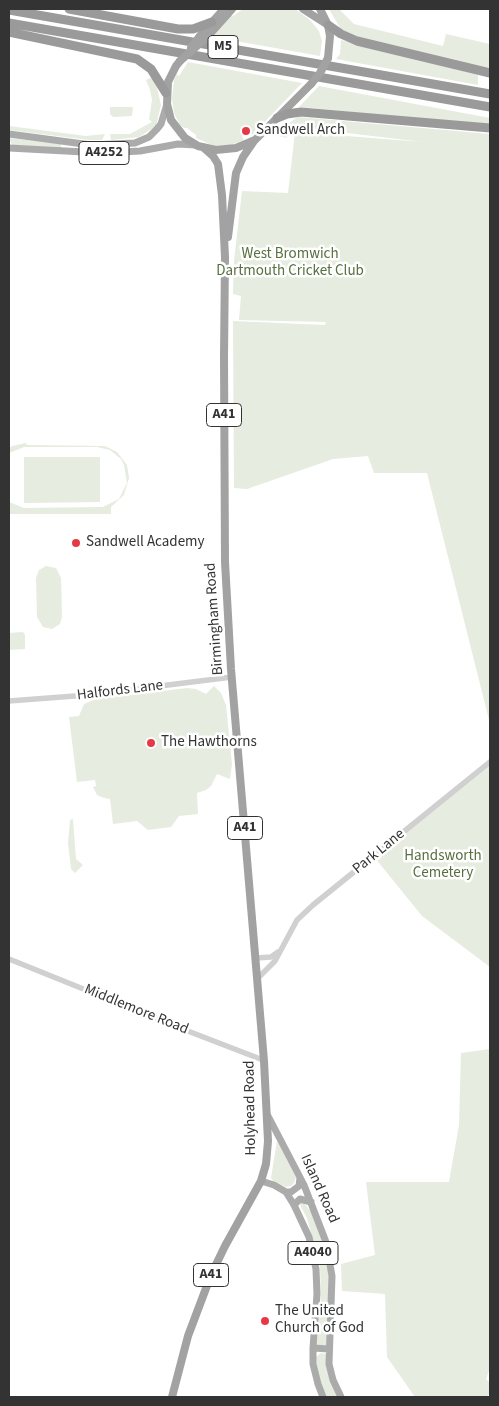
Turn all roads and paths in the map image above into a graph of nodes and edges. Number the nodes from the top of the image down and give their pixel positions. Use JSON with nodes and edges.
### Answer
{"nodes":[{"id":1,"x":69,"y":9,"type":"edge"},
{"id":2,"x":224,"y":9,"type":"edge"},
{"id":3,"x":232,"y":9,"type":"edge"},
{"id":4,"x":303,"y":9,"type":"edge"},
{"id":5,"x":321,"y":9,"type":"edge"},
{"id":6,"x":9,"y":10,"type":"edge"},
{"id":7,"x":212,"y":22,"type":"junction"},
{"id":8,"x":9,"y":23,"type":"edge"},
{"id":9,"x":328,"y":25,"type":"junction"},
{"id":10,"x":9,"y":32,"type":"edge"},
{"id":11,"x":204,"y":36,"type":"junction"},
{"id":12,"x":490,"y":73,"type":"edge"},
{"id":13,"x":166,"y":92,"type":"junction"},
{"id":14,"x":490,"y":94,"type":"edge"},
{"id":15,"x":167,"y":104,"type":"junction"},
{"id":16,"x":490,"y":107,"type":"edge"},
{"id":17,"x":277,"y":118,"type":"junction"},
{"id":18,"x":490,"y":128,"type":"edge"},
{"id":19,"x":9,"y":134,"type":"edge"},
{"id":20,"x":256,"y":140,"type":"junction"},
{"id":21,"x":201,"y":147,"type":"junction"},
{"id":22,"x":9,"y":148,"type":"edge"},
{"id":23,"x":225,"y":257,"type":"junction"},
{"id":24,"x":232,"y":677,"type":"junction"},
{"id":25,"x":9,"y":701,"type":"edge"},
{"id":26,"x":490,"y":762,"type":"edge"},
{"id":27,"x":280,"y":951,"type":"junction"},
{"id":28,"x":256,"y":958,"type":"junction"},
{"id":29,"x":9,"y":959,"type":"edge"},
{"id":30,"x":257,"y":979,"type":"junction"},
{"id":31,"x":264,"y":1060,"type":"junction"},
{"id":32,"x":267,"y":1114,"type":"junction"},
{"id":33,"x":300,"y":1177,"type":"junction"},
{"id":34,"x":261,"y":1181,"type":"junction"},
{"id":35,"x":286,"y":1192,"type":"junction"},
{"id":36,"x":311,"y":1202,"type":"junction"},
{"id":37,"x":294,"y":1205,"type":"junction"},
{"id":38,"x":313,"y":1348,"type":"junction"},
{"id":39,"x":329,"y":1349,"type":"junction"},
{"id":40,"x":172,"y":1397,"type":"edge"},
{"id":41,"x":323,"y":1397,"type":"edge"},
{"id":42,"x":341,"y":1397,"type":"edge"}],
"edges":[{"from":1,"to":7,"type":"highway","number":"M5"},
{"from":2,"to":7,"type":"highway","number":"A41"},
{"from":3,"to":11,"type":"highway"},
{"from":4,"to":9,"type":"highway"},
{"from":5,"to":9,"type":"highway","number":"A41"},
{"from":6,"to":14,"type":"highway","number":"M5"},
{"from":7,"to":11,"type":"highway","number":"A41"},
{"from":8,"to":16,"type":"highway","number":"M5"},
{"from":9,"to":12,"type":"highway"},
{"from":9,"to":17,"type":"highway","number":"A41","bridge":true},
{"from":10,"to":13,"type":"highway"},
{"from":11,"to":13,"type":"highway","number":"A41","bridge":true},
{"from":13,"to":15,"type":"highway","number":"A41"},
{"from":15,"to":19,"type":"main road","number":"A4252"},
{"from":15,"to":21,"type":"highway","number":"A41"},
{"from":17,"to":18,"type":"highway"},
{"from":17,"to":20,"type":"highway","number":"A41"},
{"from":20,"to":21,"type":"highway","number":"A41"},
{"from":20,"to":23,"type":"highway","name":"Birmingham Road","number":"A41"},
{"from":21,"to":22,"type":"main road","number":"A4252"},
{"from":21,"to":23,"type":"highway","name":"Birmingham Road","number":"A41"},
{"from":23,"to":24,"type":"highway","name":"Birmingham Road","number":"A41"},
{"from":24,"to":25,"type":"street","name":"Halfords Lane"},
{"from":24,"to":28,"type":"highway","name":"Birmingham Road","number":"A41"},
{"from":26,"to":27,"type":"street","name":"Park Lane"},
{"from":27,"to":28,"type":"street"},
{"from":27,"to":30,"type":"street","name":"Park Lane"},
{"from":28,"to":30,"type":"highway","name":"Birmingham Road","number":"A41"},
{"from":29,"to":31,"type":"street","name":"Middlemore Road"},
{"from":30,"to":31,"type":"highway","name":"Holyhead Road","number":"A41"},
{"from":31,"to":32,"type":"highway","name":"Holyhead Road","number":"A41"},
{"from":32,"to":33,"type":"main road","name":"Island Road","number":"A4040"},
{"from":32,"to":34,"type":"highway","name":"Holyhead Road","number":"A41"},
{"from":33,"to":35,"type":"main road"},
{"from":33,"to":36,"type":"main road","name":"Island Road","number":"A4040"},
{"from":34,"to":35,"type":"main road"},
{"from":34,"to":40,"type":"highway","name":"Holyhead Road","number":"A41"},
{"from":35,"to":37,"type":"main road","name":"Island Road","number":"A4040"},
{"from":36,"to":37,"type":"main road"},
{"from":36,"to":39,"type":"main road","name":"Island Road","number":"A4040"},
{"from":37,"to":38,"type":"main road","name":"Island Road","number":"A4040"},
{"from":38,"to":39,"type":"main road"},
{"from":38,"to":41,"type":"main road","name":"Island Road","number":"A4040"},
{"from":39,"to":42,"type":"main road","name":"Island Road","number":"A4040"}]}
